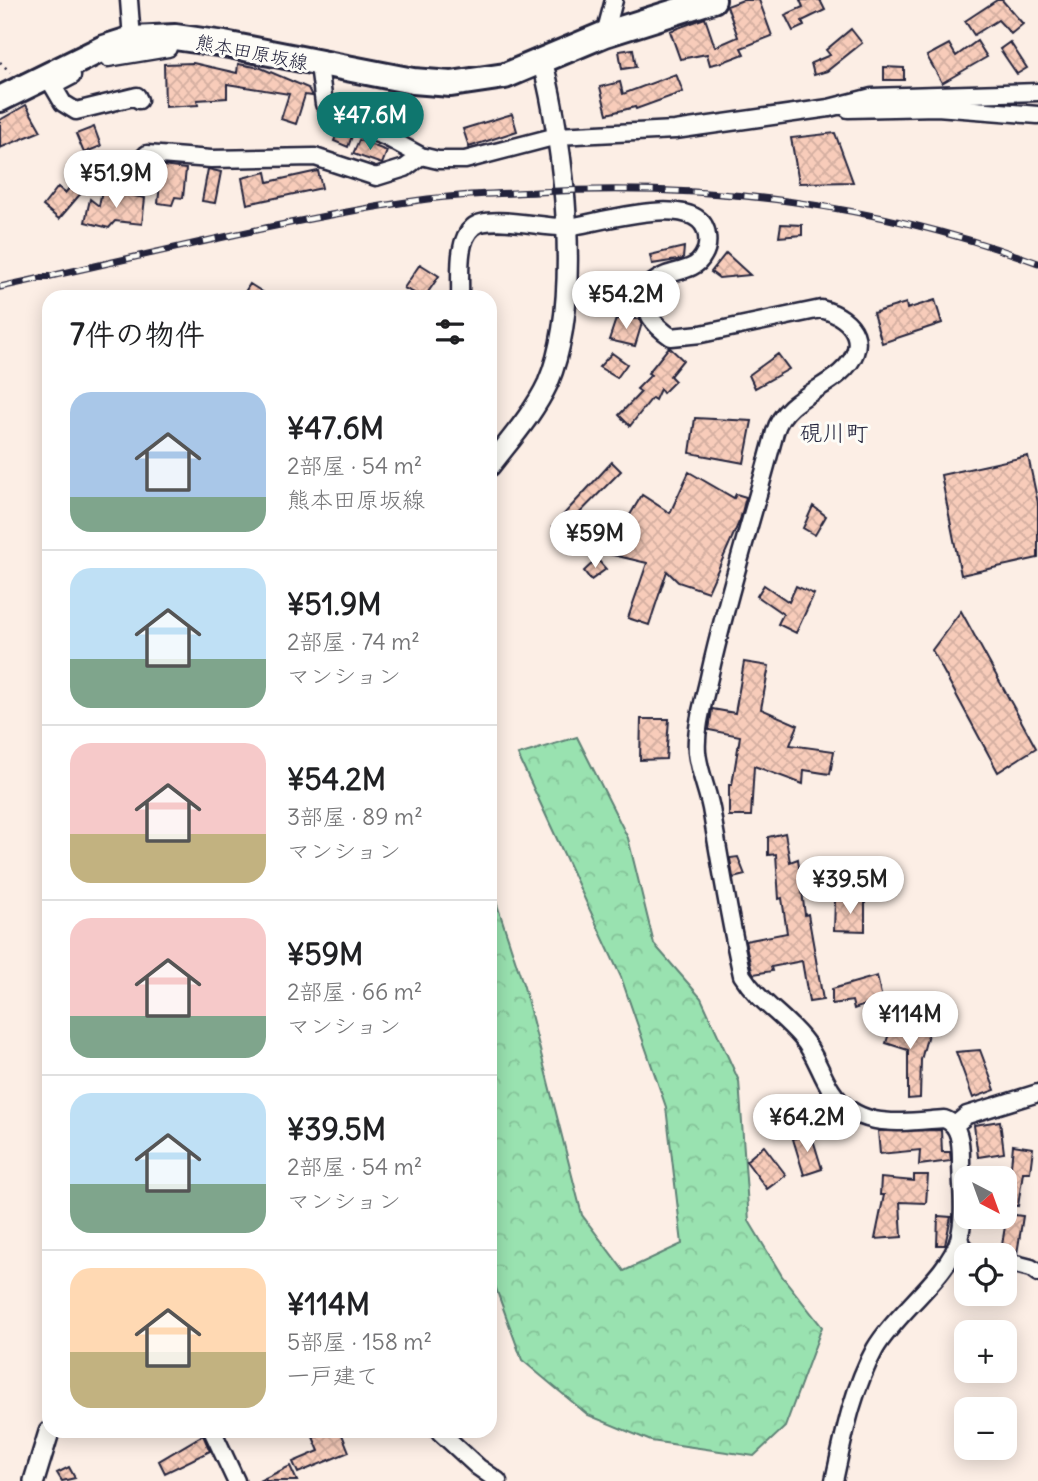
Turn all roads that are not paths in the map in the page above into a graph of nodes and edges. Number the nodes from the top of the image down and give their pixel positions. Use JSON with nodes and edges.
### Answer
{"nodes":[{"id":1,"x":129,"y":0,"type":"edge"},
{"id":2,"x":614,"y":0,"type":"edge"},
{"id":3,"x":713,"y":0,"type":"edge"},
{"id":4,"x":605,"y":34,"type":"junction"},
{"id":5,"x":132,"y":39,"type":"junction"},
{"id":6,"x":201,"y":52,"type":"dead end"},
{"id":7,"x":542,"y":60,"type":"junction"},
{"id":8,"x":320,"y":65,"type":"junction"},
{"id":9,"x":53,"y":86,"type":"junction"},
{"id":10,"x":1038,"y":92,"type":"edge"},
{"id":11,"x":1,"y":99,"type":"edge"},
{"id":12,"x":139,"y":100,"type":"dead end"},
{"id":13,"x":829,"y":108,"type":"junction"},
{"id":14,"x":1038,"y":115,"type":"edge"},
{"id":15,"x":557,"y":136,"type":"junction"},
{"id":16,"x":421,"y":156,"type":"junction"},
{"id":17,"x":129,"y":172,"type":"dead end"},
{"id":18,"x":565,"y":227,"type":"junction"},
{"id":19,"x":460,"y":290,"type":"edge"},
{"id":20,"x":497,"y":457,"type":"edge"},
{"id":21,"x":1038,"y":1093,"type":"edge"},
{"id":22,"x":955,"y":1125,"type":"junction"},
{"id":23,"x":959,"y":1240,"type":"junction"},
{"id":24,"x":961,"y":1243,"type":"edge"},
{"id":25,"x":1017,"y":1264,"type":"edge"},
{"id":26,"x":1038,"y":1273,"type":"edge"},
{"id":27,"x":47,"y":1438,"type":"edge"},
{"id":28,"x":216,"y":1438,"type":"edge"},
{"id":29,"x":447,"y":1438,"type":"edge"},
{"id":30,"x":34,"y":1481,"type":"edge"},
{"id":31,"x":236,"y":1481,"type":"edge"},
{"id":32,"x":498,"y":1481,"type":"edge"},
{"id":33,"x":834,"y":1481,"type":"edge"}],
"edges":[{"from":1,"to":5,"type":"street"},
{"from":2,"to":4,"type":"street"},
{"from":3,"to":4,"type":"main road","name":"熊本田原坂線"},
{"from":4,"to":7,"type":"main road","name":"熊本田原坂線"},
{"from":5,"to":8,"type":"main road","name":"熊本田原坂線"},
{"from":5,"to":11,"type":"main road","name":"熊本田原坂線"},
{"from":6,"to":9,"type":"street"},
{"from":7,"to":8,"type":"main road","name":"熊本田原坂線"},
{"from":7,"to":15,"type":"street"},
{"from":8,"to":16,"type":"street"},
{"from":9,"to":11,"type":"street"},
{"from":9,"to":12,"type":"street"},
{"from":10,"to":13,"type":"street"},
{"from":13,"to":14,"type":"street"},
{"from":13,"to":15,"type":"street"},
{"from":15,"to":16,"type":"street"},
{"from":15,"to":18,"type":"street"},
{"from":16,"to":17,"type":"street"},
{"from":18,"to":19,"type":"street"},
{"from":18,"to":20,"type":"street"},
{"from":18,"to":22,"type":"street"},
{"from":21,"to":22,"type":"street"},
{"from":22,"to":23,"type":"street"},
{"from":23,"to":24,"type":"street"},
{"from":23,"to":33,"type":"street"},
{"from":25,"to":26,"type":"street"},
{"from":27,"to":30,"type":"street"},
{"from":28,"to":31,"type":"street"},
{"from":29,"to":32,"type":"street"}]}
